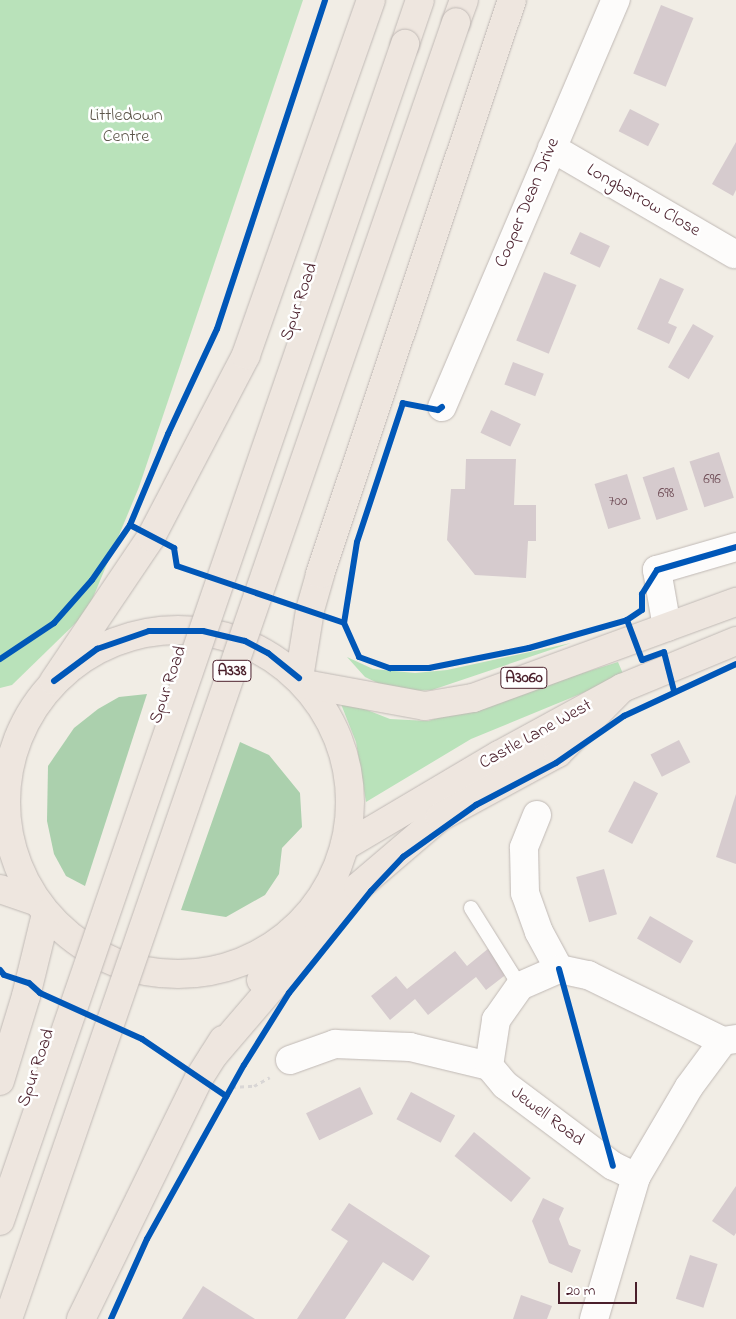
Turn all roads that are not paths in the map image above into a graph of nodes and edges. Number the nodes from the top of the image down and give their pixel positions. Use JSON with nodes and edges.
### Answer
{"nodes":[{"id":1,"x":420,"y":0,"type":"edge"},
{"id":2,"x":512,"y":0,"type":"edge"},
{"id":3,"x":616,"y":0,"type":"edge"},
{"id":4,"x":368,"y":8,"type":"edge"},
{"id":5,"x":460,"y":11,"type":"edge"},
{"id":6,"x":552,"y":148,"type":"junction"},
{"id":7,"x":734,"y":254,"type":"dead end"},
{"id":8,"x":442,"y":408,"type":"dead end"},
{"id":9,"x":736,"y":547,"type":"edge"},
{"id":10,"x":736,"y":602,"type":"edge"},
{"id":11,"x":667,"y":627,"type":"junction"},
{"id":12,"x":736,"y":641,"type":"edge"},
{"id":13,"x":54,"y":681,"type":"junction"},
{"id":14,"x":302,"y":681,"type":"junction"},
{"id":15,"x":622,"y":688,"type":"junction"},
{"id":16,"x":12,"y":726,"type":"edge"},
{"id":17,"x":537,"y":815,"type":"dead end"},
{"id":18,"x":345,"y":846,"type":"junction"},
{"id":19,"x":0,"y":889,"type":"edge"},
{"id":20,"x":41,"y":907,"type":"junction"},
{"id":21,"x":471,"y":908,"type":"dead end"},
{"id":22,"x":290,"y":933,"type":"junction"},
{"id":23,"x":560,"y":969,"type":"junction"},
{"id":24,"x":520,"y":986,"type":"junction"},
{"id":25,"x":729,"y":1040,"type":"edge"},
{"id":26,"x":290,"y":1060,"type":"road end"},
{"id":27,"x":489,"y":1066,"type":"junction"},
{"id":28,"x":206,"y":1067,"type":"junction"},
{"id":29,"x":0,"y":1081,"type":"edge"},
{"id":30,"x":636,"y":1177,"type":"junction"},
{"id":31,"x":0,"y":1221,"type":"edge"},
{"id":32,"x":8,"y":1319,"type":"edge"},
{"id":33,"x":81,"y":1319,"type":"edge"},
{"id":34,"x":594,"y":1319,"type":"edge"}],
"edges":[{"from":1,"to":31,"type":"main road","name":"Spur Road","number":"A338","bridge":true},
{"from":2,"to":14,"type":"main road"},
{"from":3,"to":6,"type":"street","name":"Cooper Dean Drive"},
{"from":4,"to":13,"type":"main road"},
{"from":5,"to":32,"type":"main road","number":"A338","bridge":true},
{"from":6,"to":7,"type":"street","name":"Longbarrow Close"},
{"from":6,"to":8,"type":"street","name":"Cooper Dean Drive"},
{"from":9,"to":11,"type":"street"},
{"from":10,"to":11,"type":"main road","number":"A3060"},
{"from":11,"to":14,"type":"main road","number":"A3060"},
{"from":12,"to":15,"type":"main road","name":"Castle Lane West"},
{"from":13,"to":14,"type":"main road"},
{"from":13,"to":16,"type":"main road"},
{"from":14,"to":18,"type":"main road"},
{"from":15,"to":18,"type":"main road","name":"Castle Lane West"},
{"from":15,"to":28,"type":"main road"},
{"from":16,"to":20,"type":"main road"},
{"from":17,"to":23,"type":"street"},
{"from":18,"to":22,"type":"main road"},
{"from":19,"to":20,"type":"main road"},
{"from":20,"to":22,"type":"main road"},
{"from":20,"to":29,"type":"main road"},
{"from":21,"to":24,"type":"lane"},
{"from":22,"to":28,"type":"main road"},
{"from":23,"to":24,"type":"street"},
{"from":23,"to":25,"type":"street"},
{"from":24,"to":27,"type":"street"},
{"from":25,"to":30,"type":"street"},
{"from":26,"to":27,"type":"street"},
{"from":27,"to":30,"type":"street","name":"Jewell Road"},
{"from":28,"to":33,"type":"main road"},
{"from":30,"to":34,"type":"street"}]}
